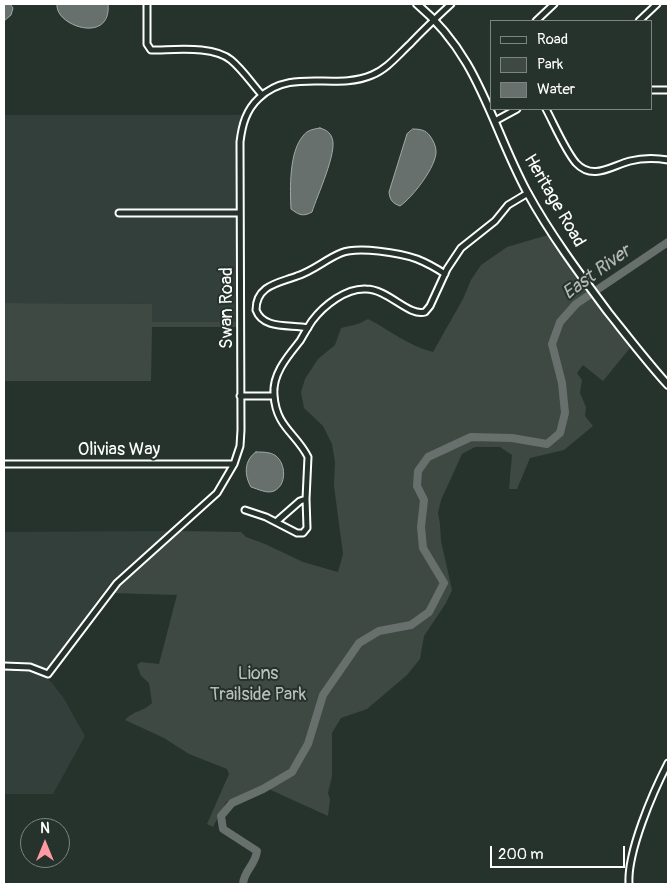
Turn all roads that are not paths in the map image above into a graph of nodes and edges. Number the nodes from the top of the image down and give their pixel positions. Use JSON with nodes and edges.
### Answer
{"nodes":[{"id":1,"x":147,"y":4,"type":"edge"},
{"id":2,"x":416,"y":4,"type":"edge"},
{"id":3,"x":451,"y":4,"type":"edge"},
{"id":4,"x":554,"y":4,"type":"edge"},
{"id":5,"x":657,"y":4,"type":"edge"},
{"id":6,"x":434,"y":20,"type":"junction"},
{"id":7,"x":537,"y":20,"type":"edge"},
{"id":8,"x":640,"y":20,"type":"edge"},
{"id":9,"x":652,"y":90,"type":"edge"},
{"id":10,"x":668,"y":90,"type":"edge"},
{"id":11,"x":262,"y":95,"type":"junction"},
{"id":12,"x":490,"y":109,"type":"edge"},
{"id":13,"x":490,"y":110,"type":"edge"},
{"id":14,"x":515,"y":110,"type":"edge"},
{"id":15,"x":547,"y":110,"type":"edge"},
{"id":16,"x":495,"y":121,"type":"junction"},
{"id":17,"x":668,"y":160,"type":"edge"},
{"id":18,"x":528,"y":194,"type":"junction"},
{"id":19,"x":240,"y":212,"type":"junction"},
{"id":20,"x":119,"y":213,"type":"dead end"},
{"id":21,"x":445,"y":274,"type":"junction"},
{"id":22,"x":308,"y":328,"type":"junction"},
{"id":23,"x":668,"y":385,"type":"edge"},
{"id":24,"x":240,"y":396,"type":"junction"},
{"id":25,"x":274,"y":396,"type":"junction"},
{"id":26,"x":4,"y":464,"type":"edge"},
{"id":27,"x":234,"y":464,"type":"junction"},
{"id":28,"x":306,"y":499,"type":"junction"},
{"id":29,"x":245,"y":510,"type":"dead end"},
{"id":30,"x":276,"y":522,"type":"junction"},
{"id":31,"x":4,"y":666,"type":"edge"},
{"id":32,"x":668,"y":763,"type":"edge"},
{"id":33,"x":629,"y":884,"type":"edge"}],
"edges":[{"from":1,"to":11,"type":"street"},
{"from":2,"to":6,"type":"main road","name":"Heritage Road"},
{"from":3,"to":6,"type":"street","name":"Swan Road"},
{"from":4,"to":7,"type":"street"},
{"from":5,"to":8,"type":"street"},
{"from":6,"to":11,"type":"street","name":"Swan Road"},
{"from":6,"to":12,"type":"main road","name":"Heritage Road"},
{"from":9,"to":10,"type":"street"},
{"from":11,"to":19,"type":"street","name":"Swan Road"},
{"from":13,"to":16,"type":"main road","name":"Heritage Road"},
{"from":14,"to":16,"type":"street"},
{"from":15,"to":17,"type":"street"},
{"from":16,"to":18,"type":"main road","name":"Heritage Road"},
{"from":18,"to":21,"type":"street"},
{"from":18,"to":23,"type":"main road","name":"Heritage Road"},
{"from":19,"to":20,"type":"street"},
{"from":19,"to":24,"type":"street","name":"Swan Road"},
{"from":21,"to":22,"type":"street"},
{"from":21,"to":22,"type":"street"},
{"from":22,"to":25,"type":"street"},
{"from":24,"to":25,"type":"street"},
{"from":24,"to":27,"type":"street","name":"Swan Road"},
{"from":25,"to":28,"type":"street"},
{"from":26,"to":27,"type":"street","name":"Olivias Way"},
{"from":27,"to":31,"type":"street","name":"Swan Road"},
{"from":28,"to":30,"type":"street"},
{"from":28,"to":30,"type":"street"},
{"from":29,"to":30,"type":"street"},
{"from":32,"to":33,"type":"street"}]}
